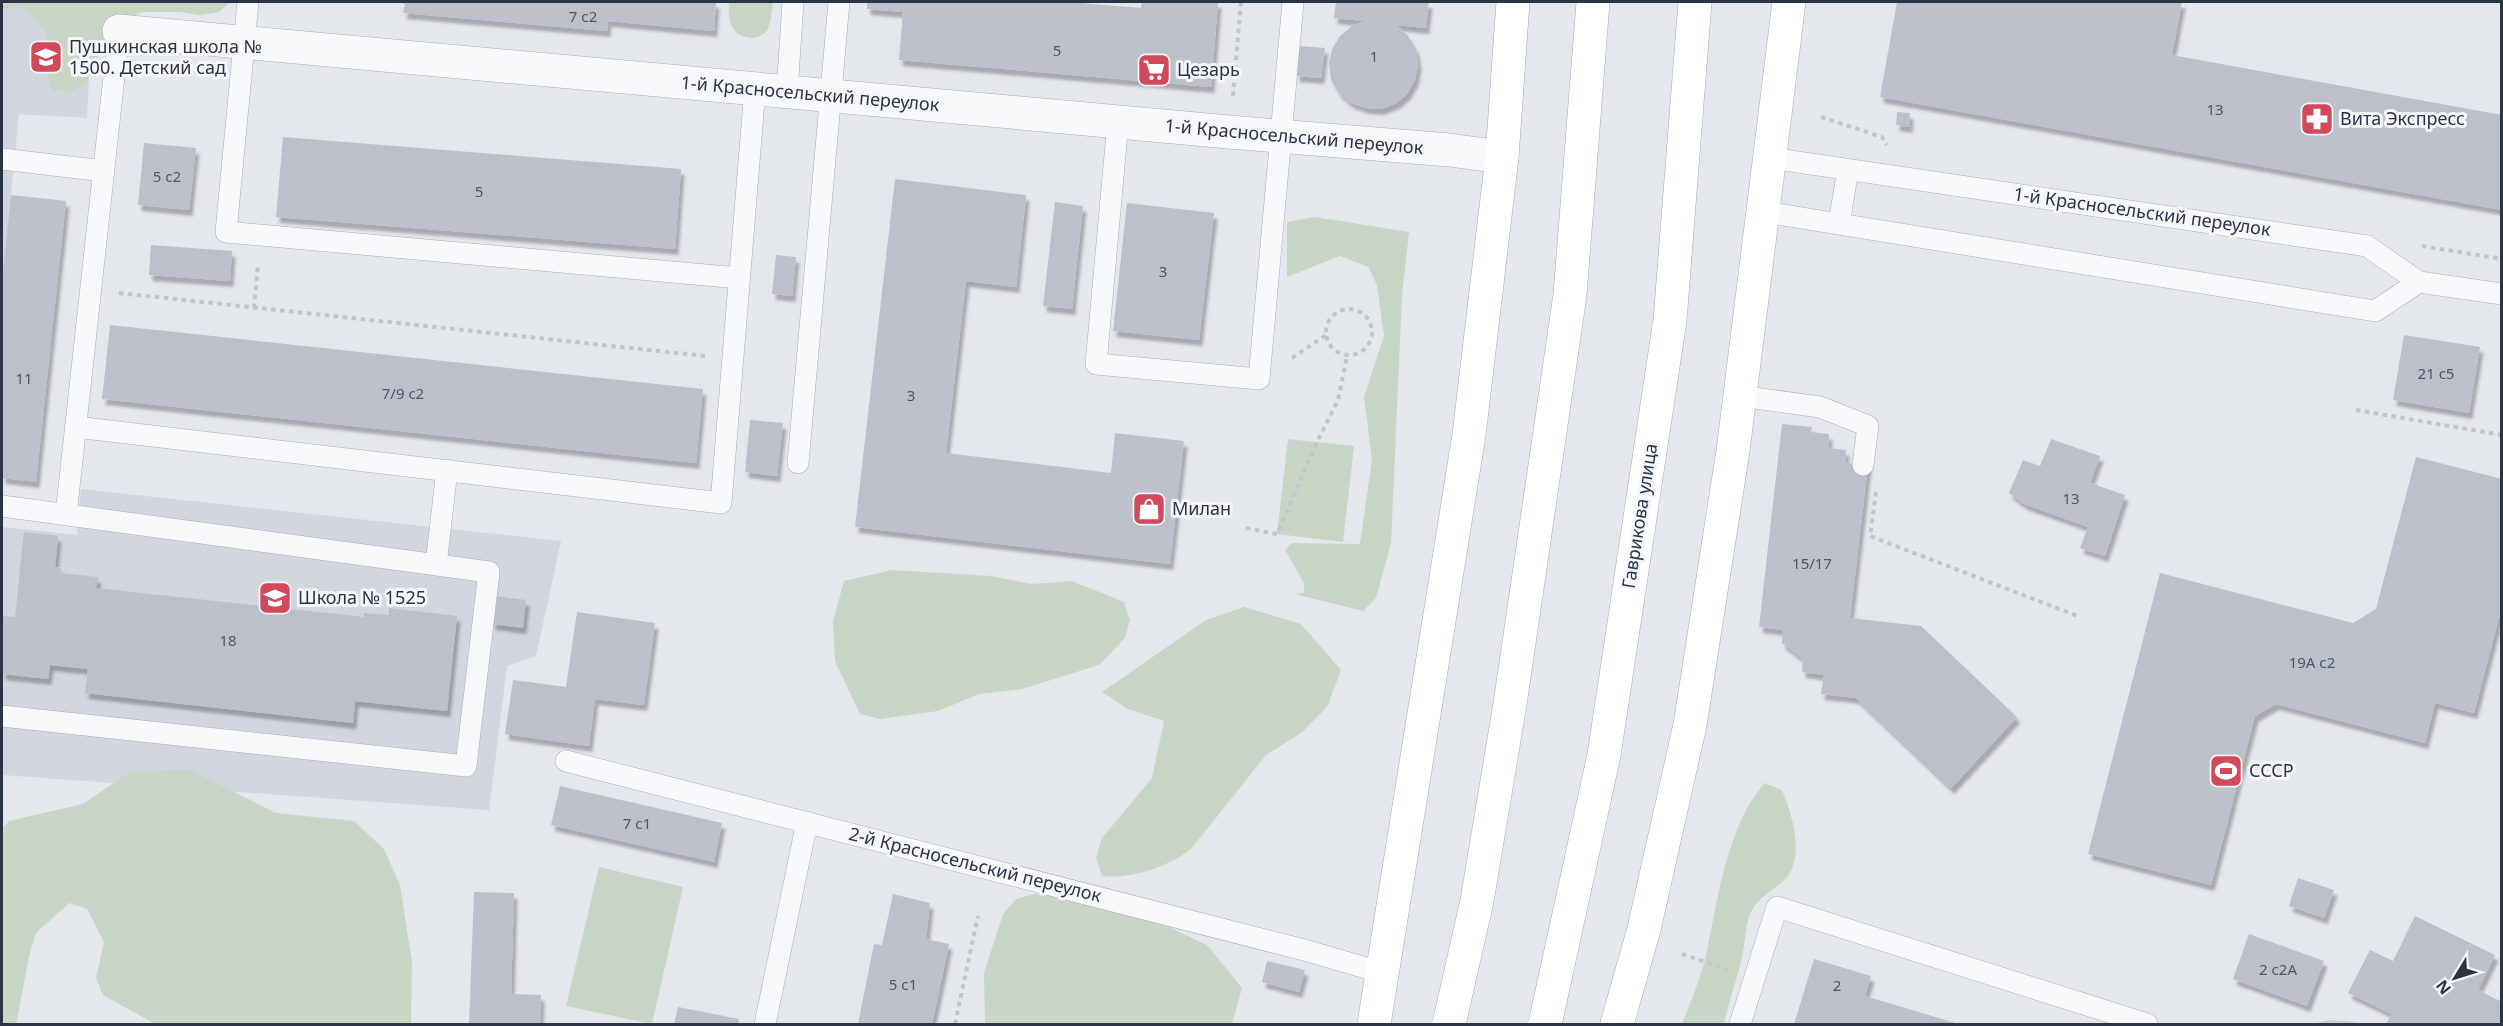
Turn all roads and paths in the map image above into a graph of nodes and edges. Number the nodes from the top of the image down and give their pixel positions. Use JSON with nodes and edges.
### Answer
{"nodes":[{"id":1,"x":248,"y":2,"type":"edge"},
{"id":2,"x":793,"y":2,"type":"edge"},
{"id":3,"x":839,"y":2,"type":"edge"},
{"id":4,"x":1241,"y":2,"type":"edge"},
{"id":5,"x":1293,"y":2,"type":"edge"},
{"id":6,"x":1513,"y":2,"type":"edge"},
{"id":7,"x":1593,"y":2,"type":"edge"},
{"id":8,"x":1695,"y":2,"type":"edge"},
{"id":9,"x":1789,"y":2,"type":"edge"},
{"id":10,"x":119,"y":31,"type":"joint"},
{"id":11,"x":244,"y":41,"type":"junction"},
{"id":12,"x":771,"y":90,"type":"junction"},
{"id":13,"x":831,"y":96,"type":"junction"},
{"id":14,"x":1821,"y":117,"type":"dead end"},
{"id":15,"x":1118,"y":122,"type":"junction"},
{"id":16,"x":1229,"y":132,"type":"junction"},
{"id":17,"x":1281,"y":137,"type":"junction"},
{"id":18,"x":1882,"y":137,"type":"dead end"},
{"id":19,"x":1502,"y":157,"type":"junction"},
{"id":20,"x":1771,"y":158,"type":"junction"},
{"id":21,"x":2,"y":159,"type":"edge"},
{"id":22,"x":1848,"y":169,"type":"junction"},
{"id":23,"x":104,"y":171,"type":"junction"},
{"id":24,"x":1765,"y":212,"type":"junction"},
{"id":25,"x":1839,"y":224,"type":"junction"},
{"id":26,"x":260,"y":236,"type":"junction"},
{"id":27,"x":739,"y":278,"type":"junction"},
{"id":28,"x":2420,"y":282,"type":"junction"},
{"id":29,"x":91,"y":290,"type":"junction"},
{"id":30,"x":2502,"y":294,"type":"edge"},
{"id":31,"x":254,"y":308,"type":"junction"},
{"id":32,"x":1347,"y":356,"type":"junction"},
{"id":33,"x":732,"y":359,"type":"junction"},
{"id":34,"x":1740,"y":396,"type":"junction"},
{"id":35,"x":2356,"y":410,"type":"dead end"},
{"id":36,"x":76,"y":427,"type":"junction"},
{"id":37,"x":2502,"y":435,"type":"edge"},
{"id":38,"x":798,"y":463,"type":"dead end"},
{"id":39,"x":1863,"y":465,"type":"dead end"},
{"id":40,"x":447,"y":471,"type":"junction"},
{"id":41,"x":1875,"y":499,"type":"dead end"},
{"id":42,"x":2,"y":506,"type":"edge"},
{"id":43,"x":66,"y":515,"type":"junction"},
{"id":44,"x":1246,"y":528,"type":"dead end"},
{"id":45,"x":436,"y":565,"type":"junction"},
{"id":46,"x":2080,"y":617,"type":"dead end"},
{"id":47,"x":2,"y":716,"type":"edge"},
{"id":48,"x":566,"y":761,"type":"dead end"},
{"id":49,"x":807,"y":822,"type":"junction"},
{"id":50,"x":978,"y":916,"type":"dead end"},
{"id":51,"x":1682,"y":954,"type":"dead end"},
{"id":52,"x":1722,"y":968,"type":"dead end"},
{"id":53,"x":1383,"y":973,"type":"junction"},
{"id":54,"x":765,"y":1024,"type":"edge"},
{"id":55,"x":955,"y":1024,"type":"edge"},
{"id":56,"x":1374,"y":1024,"type":"edge"},
{"id":57,"x":1449,"y":1024,"type":"edge"},
{"id":58,"x":1545,"y":1024,"type":"edge"},
{"id":59,"x":1617,"y":1024,"type":"edge"},
{"id":60,"x":1740,"y":1024,"type":"edge"},
{"id":61,"x":2147,"y":1024,"type":"edge"}],
"edges":[{"from":1,"to":11,"type":"lane"},
{"from":2,"to":12,"type":"lane"},
{"from":3,"to":13,"type":"lane"},
{"from":4,"to":16,"type":"path"},
{"from":5,"to":17,"type":"lane"},
{"from":6,"to":19,"type":"main road"},
{"from":7,"to":57,"type":"main road","bridge":true},
{"from":8,"to":58,"type":"main road","name":"Гаврикова улица","bridge":true},
{"from":9,"to":20,"type":"main road"},
{"from":10,"to":11,"type":"street","name":"1-й Красносельский переулок"},
{"from":10,"to":23,"type":"lane"},
{"from":11,"to":12,"type":"street","name":"1-й Красносельский переулок"},
{"from":11,"to":26,"type":"lane"},
{"from":12,"to":13,"type":"street","name":"1-й Красносельский переулок"},
{"from":12,"to":27,"type":"lane"},
{"from":13,"to":15,"type":"street","name":"1-й Красносельский переулок"},
{"from":13,"to":38,"type":"lane"},
{"from":14,"to":18,"type":"path"},
{"from":15,"to":16,"type":"street","name":"1-й Красносельский переулок"},
{"from":15,"to":17,"type":"lane"},
{"from":16,"to":17,"type":"street","name":"1-й Красносельский переулок"},
{"from":17,"to":19,"type":"street","name":"1-й Красносельский переулок"},
{"from":19,"to":53,"type":"main road"},
{"from":20,"to":22,"type":"lane","name":"1-й Красносельский переулок"},
{"from":20,"to":24,"type":"main road"},
{"from":21,"to":23,"type":"lane"},
{"from":22,"to":25,"type":"lane"},
{"from":22,"to":28,"type":"lane","name":"1-й Красносельский переулок"},
{"from":23,"to":29,"type":"lane"},
{"from":24,"to":25,"type":"lane"},
{"from":24,"to":34,"type":"main road"},
{"from":25,"to":28,"type":"lane"},
{"from":26,"to":27,"type":"lane"},
{"from":26,"to":31,"type":"path"},
{"from":27,"to":33,"type":"lane"},
{"from":28,"to":30,"type":"lane","name":"1-й Красносельский переулок"},
{"from":29,"to":31,"type":"path"},
{"from":29,"to":36,"type":"lane"},
{"from":31,"to":33,"type":"path"},
{"from":32,"to":32,"type":"path"},
{"from":32,"to":44,"type":"path"},
{"from":33,"to":40,"type":"lane"},
{"from":34,"to":39,"type":"lane"},
{"from":34,"to":59,"type":"main road"},
{"from":35,"to":37,"type":"path"},
{"from":36,"to":40,"type":"lane"},
{"from":36,"to":43,"type":"lane"},
{"from":40,"to":45,"type":"lane"},
{"from":41,"to":46,"type":"path"},
{"from":42,"to":43,"type":"lane"},
{"from":43,"to":45,"type":"lane"},
{"from":45,"to":47,"type":"lane"},
{"from":48,"to":49,"type":"lane","name":"2-й Красносельский переулок"},
{"from":49,"to":53,"type":"lane","name":"2-й Красносельский переулок"},
{"from":49,"to":54,"type":"lane"},
{"from":50,"to":55,"type":"path"},
{"from":51,"to":52,"type":"path"},
{"from":53,"to":56,"type":"main road"},
{"from":60,"to":61,"type":"lane"}]}
